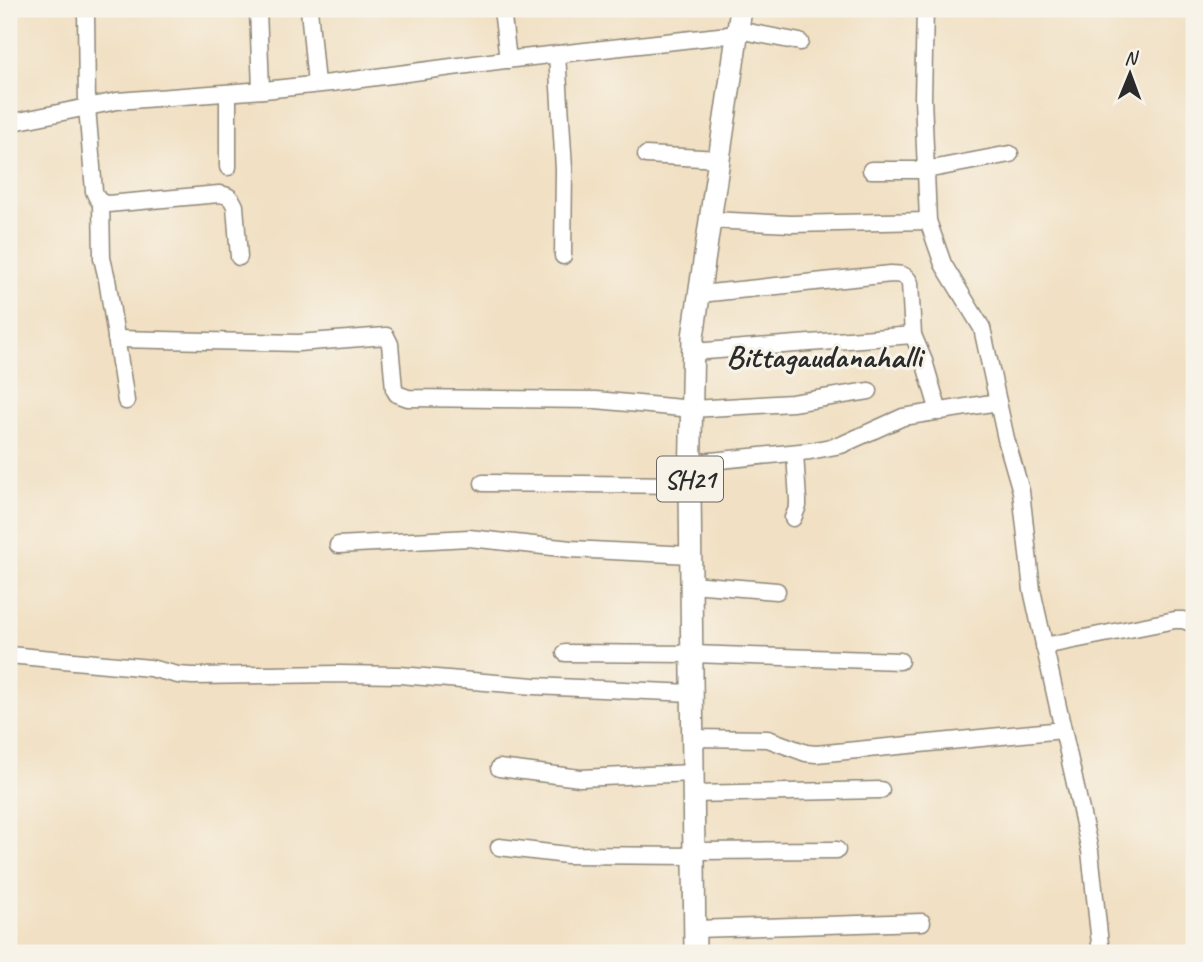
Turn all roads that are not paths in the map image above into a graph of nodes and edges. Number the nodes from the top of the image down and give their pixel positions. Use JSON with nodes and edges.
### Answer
{"nodes":[{"id":1,"x":86,"y":9,"type":"edge"},
{"id":2,"x":258,"y":9,"type":"edge"},
{"id":3,"x":309,"y":9,"type":"edge"},
{"id":4,"x":502,"y":9,"type":"edge"},
{"id":5,"x":741,"y":9,"type":"edge"},
{"id":6,"x":925,"y":9,"type":"edge"},
{"id":7,"x":738,"y":32,"type":"junction"},
{"id":8,"x":800,"y":42,"type":"dead end"},
{"id":9,"x":557,"y":54,"type":"junction"},
{"id":10,"x":508,"y":60,"type":"junction"},
{"id":11,"x":316,"y":84,"type":"junction"},
{"id":12,"x":261,"y":90,"type":"junction"},
{"id":13,"x":228,"y":93,"type":"junction"},
{"id":14,"x":87,"y":107,"type":"junction"},
{"id":15,"x":9,"y":123,"type":"edge"},
{"id":16,"x":1010,"y":154,"type":"dead end"},
{"id":17,"x":646,"y":155,"type":"dead end"},
{"id":18,"x":720,"y":159,"type":"junction"},
{"id":19,"x":228,"y":167,"type":"dead end"},
{"id":20,"x":871,"y":170,"type":"dead end"},
{"id":21,"x":926,"y":170,"type":"junction"},
{"id":22,"x":101,"y":203,"type":"junction"},
{"id":23,"x":711,"y":220,"type":"junction"},
{"id":24,"x":928,"y":221,"type":"junction"},
{"id":25,"x":563,"y":256,"type":"dead end"},
{"id":26,"x":239,"y":257,"type":"dead end"},
{"id":27,"x":700,"y":294,"type":"junction"},
{"id":28,"x":913,"y":335,"type":"junction"},
{"id":29,"x":116,"y":339,"type":"junction"},
{"id":30,"x":693,"y":352,"type":"junction"},
{"id":31,"x":869,"y":391,"type":"dead end"},
{"id":32,"x":126,"y":401,"type":"dead end"},
{"id":33,"x":998,"y":402,"type":"junction"},
{"id":34,"x":692,"y":409,"type":"junction"},
{"id":35,"x":939,"y":412,"type":"junction"},
{"id":36,"x":795,"y":453,"type":"junction"},
{"id":37,"x":691,"y":463,"type":"junction"},
{"id":38,"x":483,"y":483,"type":"dead end"},
{"id":39,"x":690,"y":485,"type":"junction"},
{"id":40,"x":793,"y":517,"type":"dead end"},
{"id":41,"x":338,"y":545,"type":"dead end"},
{"id":42,"x":691,"y":555,"type":"junction"},
{"id":43,"x":691,"y":583,"type":"junction"},
{"id":44,"x":777,"y":591,"type":"dead end"},
{"id":45,"x":1194,"y":624,"type":"edge"},
{"id":46,"x":1044,"y":646,"type":"junction"},
{"id":47,"x":565,"y":653,"type":"dead end"},
{"id":48,"x":692,"y":654,"type":"junction"},
{"id":49,"x":9,"y":655,"type":"edge"},
{"id":50,"x":900,"y":661,"type":"dead end"},
{"id":51,"x":692,"y":694,"type":"junction"},
{"id":52,"x":1063,"y":730,"type":"junction"},
{"id":53,"x":693,"y":738,"type":"junction"},
{"id":54,"x":499,"y":768,"type":"dead end"},
{"id":55,"x":694,"y":783,"type":"junction"},
{"id":56,"x":881,"y":790,"type":"dead end"},
{"id":57,"x":499,"y":847,"type":"dead end"},
{"id":58,"x":837,"y":850,"type":"dead end"},
{"id":59,"x":694,"y":854,"type":"junction"},
{"id":60,"x":922,"y":922,"type":"dead end"},
{"id":61,"x":695,"y":929,"type":"junction"},
{"id":62,"x":695,"y":953,"type":"edge"},
{"id":63,"x":1101,"y":953,"type":"edge"}],
"edges":[{"from":1,"to":14,"type":"street"},
{"from":2,"to":12,"type":"street"},
{"from":3,"to":11,"type":"street"},
{"from":4,"to":10,"type":"street"},
{"from":5,"to":7,"type":"main road","number":"SH21"},
{"from":6,"to":21,"type":"street"},
{"from":7,"to":8,"type":"street"},
{"from":7,"to":9,"type":"street"},
{"from":7,"to":18,"type":"main road","number":"SH21"},
{"from":9,"to":10,"type":"street"},
{"from":9,"to":25,"type":"street"},
{"from":10,"to":11,"type":"street"},
{"from":11,"to":12,"type":"street"},
{"from":12,"to":13,"type":"street"},
{"from":13,"to":14,"type":"street"},
{"from":13,"to":19,"type":"street"},
{"from":14,"to":15,"type":"street"},
{"from":14,"to":22,"type":"street"},
{"from":16,"to":21,"type":"street"},
{"from":17,"to":18,"type":"street"},
{"from":18,"to":23,"type":"main road","number":"SH21"},
{"from":20,"to":21,"type":"street"},
{"from":21,"to":24,"type":"street"},
{"from":22,"to":26,"type":"street"},
{"from":22,"to":29,"type":"street"},
{"from":23,"to":24,"type":"street"},
{"from":23,"to":27,"type":"main road","number":"SH21"},
{"from":24,"to":33,"type":"street"},
{"from":27,"to":28,"type":"street"},
{"from":27,"to":30,"type":"main road","number":"SH21"},
{"from":28,"to":30,"type":"street"},
{"from":28,"to":35,"type":"street"},
{"from":29,"to":32,"type":"street"},
{"from":29,"to":34,"type":"street"},
{"from":30,"to":34,"type":"main road","number":"SH21"},
{"from":31,"to":34,"type":"street"},
{"from":33,"to":35,"type":"street"},
{"from":33,"to":46,"type":"street"},
{"from":34,"to":37,"type":"main road","number":"SH21"},
{"from":35,"to":36,"type":"street"},
{"from":36,"to":37,"type":"street"},
{"from":36,"to":40,"type":"street"},
{"from":37,"to":39,"type":"main road","number":"SH21"},
{"from":38,"to":39,"type":"street"},
{"from":39,"to":42,"type":"main road","number":"SH21"},
{"from":41,"to":42,"type":"street"},
{"from":42,"to":43,"type":"main road","number":"SH21"},
{"from":43,"to":44,"type":"street"},
{"from":43,"to":48,"type":"main road","number":"SH21"},
{"from":45,"to":46,"type":"street"},
{"from":46,"to":52,"type":"street"},
{"from":47,"to":48,"type":"street"},
{"from":48,"to":50,"type":"street"},
{"from":48,"to":51,"type":"main road","number":"SH21"},
{"from":49,"to":51,"type":"street"},
{"from":51,"to":53,"type":"main road","number":"SH21"},
{"from":52,"to":53,"type":"street"},
{"from":52,"to":63,"type":"street"},
{"from":53,"to":55,"type":"main road","number":"SH21"},
{"from":54,"to":55,"type":"street"},
{"from":55,"to":56,"type":"street"},
{"from":55,"to":59,"type":"main road","number":"SH21"},
{"from":57,"to":59,"type":"street"},
{"from":58,"to":59,"type":"street"},
{"from":59,"to":61,"type":"main road","number":"SH21"},
{"from":60,"to":61,"type":"street"},
{"from":61,"to":62,"type":"main road","number":"SH21"}]}
